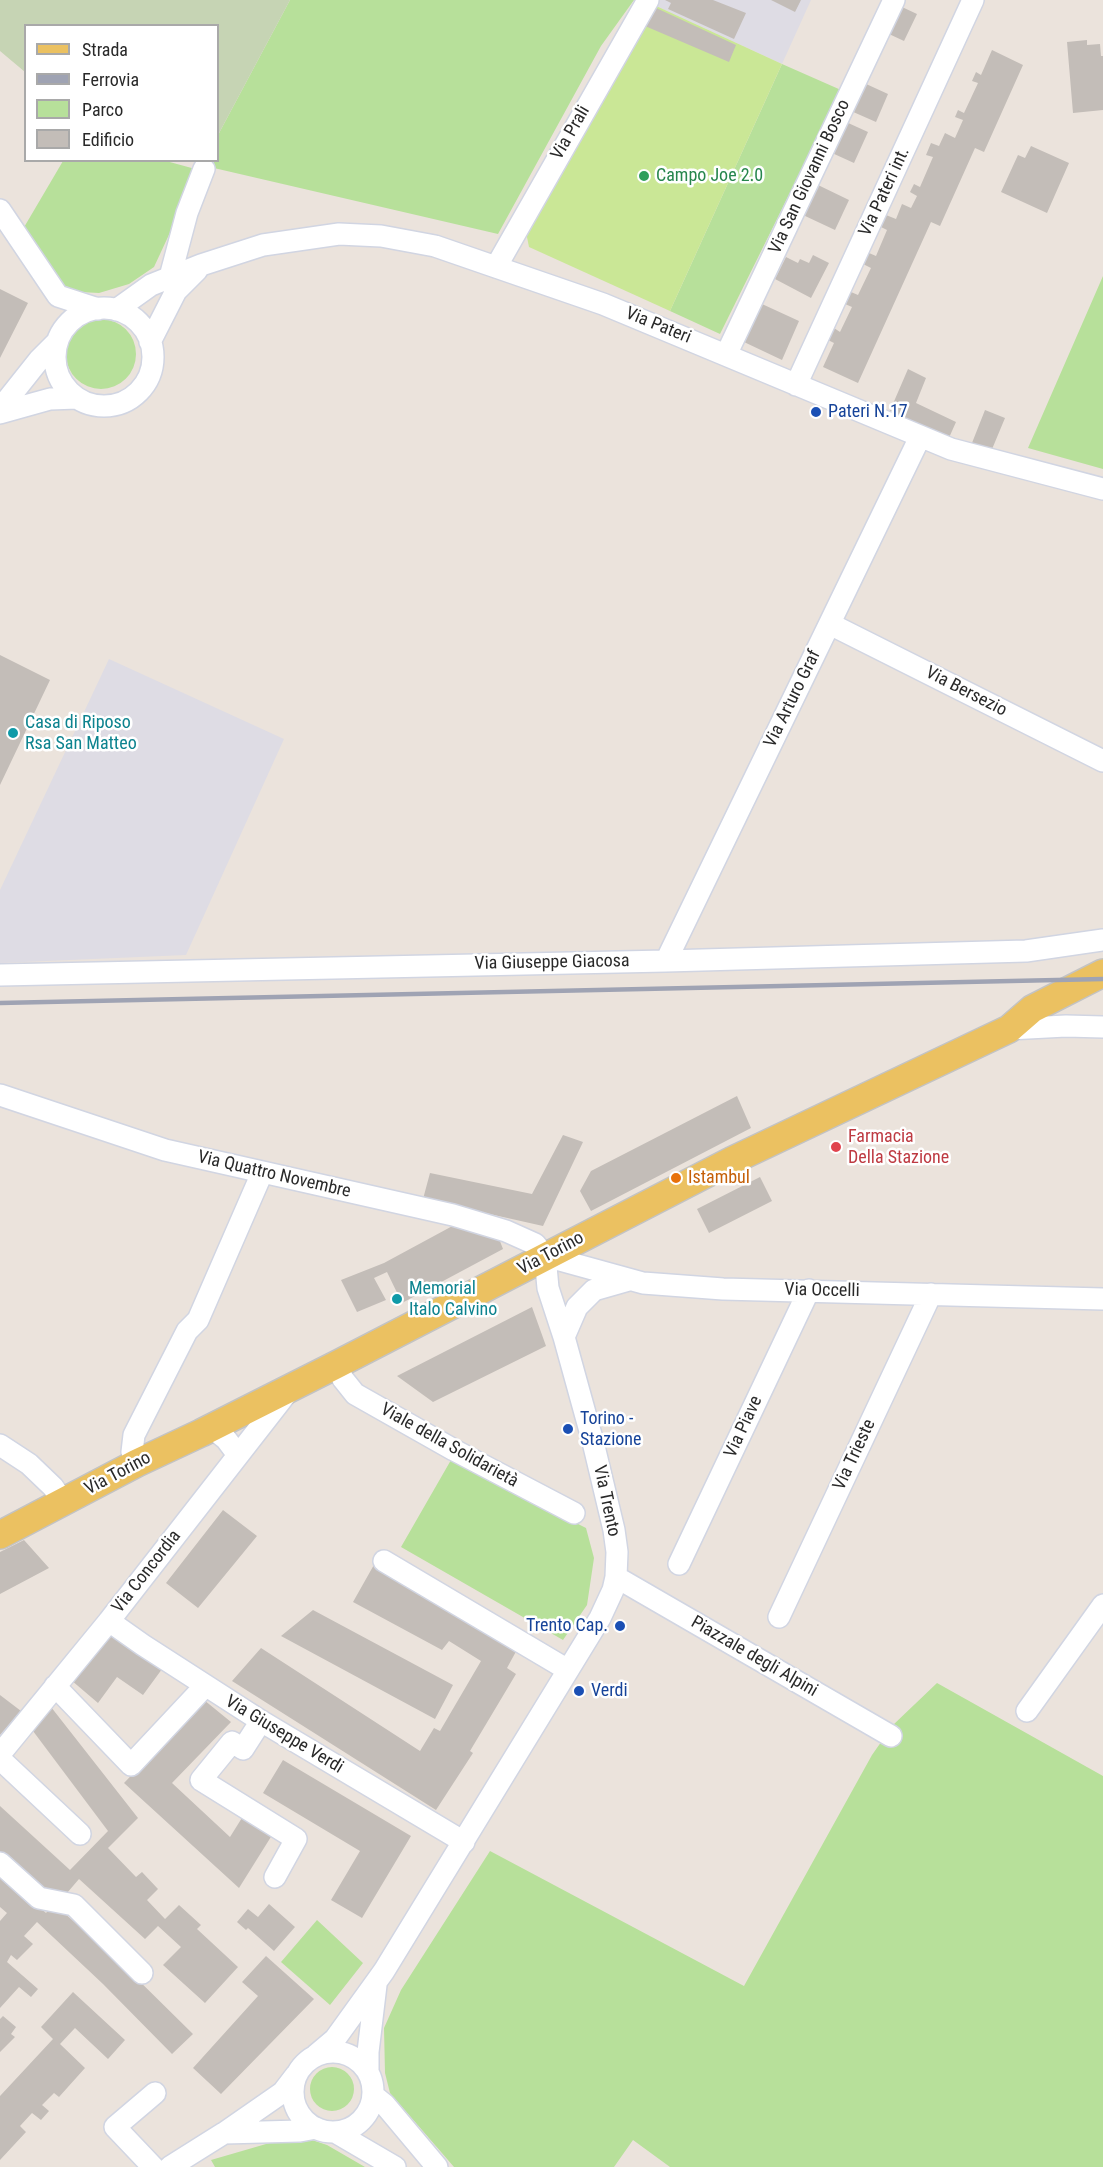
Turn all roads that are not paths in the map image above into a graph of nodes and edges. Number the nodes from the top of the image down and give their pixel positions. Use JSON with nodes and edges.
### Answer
{"nodes":[{"id":1,"x":648,"y":0,"type":"edge"},
{"id":2,"x":894,"y":0,"type":"edge"},
{"id":3,"x":973,"y":0,"type":"edge"},
{"id":4,"x":204,"y":170,"type":"dead end"},
{"id":5,"x":0,"y":210,"type":"edge"},
{"id":6,"x":201,"y":265,"type":"junction"},
{"id":7,"x":496,"y":267,"type":"junction"},
{"id":8,"x":170,"y":277,"type":"junction"},
{"id":9,"x":58,"y":296,"type":"junction"},
{"id":10,"x":107,"y":309,"type":"junction"},
{"id":11,"x":62,"y":335,"type":"junction"},
{"id":12,"x":150,"y":342,"type":"junction"},
{"id":13,"x":726,"y":355,"type":"junction"},
{"id":14,"x":796,"y":385,"type":"junction"},
{"id":15,"x":77,"y":398,"type":"junction"},
{"id":16,"x":0,"y":408,"type":"edge"},
{"id":17,"x":0,"y":414,"type":"edge"},
{"id":18,"x":920,"y":437,"type":"junction"},
{"id":19,"x":1103,"y":489,"type":"edge"},
{"id":20,"x":830,"y":624,"type":"junction"},
{"id":21,"x":1103,"y":761,"type":"edge"},
{"id":22,"x":1103,"y":940,"type":"edge"},
{"id":23,"x":666,"y":961,"type":"junction"},
{"id":24,"x":1103,"y":973,"type":"edge"},
{"id":25,"x":0,"y":975,"type":"edge"},
{"id":26,"x":1103,"y":992,"type":"edge"},
{"id":27,"x":1059,"y":1022,"type":"junction"},
{"id":28,"x":1103,"y":1027,"type":"edge"},
{"id":29,"x":1009,"y":1029,"type":"junction"},
{"id":30,"x":0,"y":1095,"type":"edge"},
{"id":31,"x":262,"y":1173,"type":"junction"},
{"id":32,"x":545,"y":1256,"type":"junction"},
{"id":33,"x":630,"y":1280,"type":"junction"},
{"id":34,"x":809,"y":1290,"type":"junction"},
{"id":35,"x":932,"y":1294,"type":"junction"},
{"id":36,"x":1103,"y":1299,"type":"edge"},
{"id":37,"x":564,"y":1337,"type":"junction"},
{"id":38,"x":336,"y":1365,"type":"junction"},
{"id":39,"x":291,"y":1387,"type":"junction"},
{"id":40,"x":212,"y":1428,"type":"junction"},
{"id":41,"x":0,"y":1445,"type":"edge"},
{"id":42,"x":238,"y":1455,"type":"junction"},
{"id":43,"x":137,"y":1463,"type":"junction"},
{"id":44,"x":64,"y":1503,"type":"junction"},
{"id":45,"x":574,"y":1513,"type":"dead end"},
{"id":46,"x":0,"y":1535,"type":"edge"},
{"id":47,"x":384,"y":1561,"type":"dead end"},
{"id":48,"x":679,"y":1564,"type":"dead end"},
{"id":49,"x":616,"y":1577,"type":"junction"},
{"id":50,"x":1103,"y":1605,"type":"edge"},
{"id":51,"x":779,"y":1617,"type":"dead end"},
{"id":52,"x":109,"y":1621,"type":"junction"},
{"id":53,"x":568,"y":1670,"type":"junction"},
{"id":54,"x":55,"y":1686,"type":"junction"},
{"id":55,"x":205,"y":1686,"type":"junction"},
{"id":56,"x":1027,"y":1711,"type":"dead end"},
{"id":57,"x":261,"y":1722,"type":"junction"},
{"id":58,"x":891,"y":1737,"type":"dead end"},
{"id":59,"x":0,"y":1754,"type":"edge"},
{"id":60,"x":0,"y":1759,"type":"edge"},
{"id":61,"x":80,"y":1834,"type":"dead end"},
{"id":62,"x":464,"y":1842,"type":"junction"},
{"id":63,"x":0,"y":1863,"type":"edge"},
{"id":64,"x":275,"y":1876,"type":"dead end"},
{"id":65,"x":142,"y":1973,"type":"dead end"},
{"id":66,"x":376,"y":1983,"type":"junction"},
{"id":67,"x":316,"y":2055,"type":"junction"},
{"id":68,"x":368,"y":2071,"type":"junction"},
{"id":69,"x":296,"y":2075,"type":"junction"},
{"id":70,"x":155,"y":2093,"type":"dead end"},
{"id":71,"x":374,"y":2096,"type":"junction"},
{"id":72,"x":326,"y":2130,"type":"junction"},
{"id":73,"x":224,"y":2133,"type":"junction"},
{"id":74,"x":153,"y":2167,"type":"edge"},
{"id":75,"x":170,"y":2167,"type":"edge"},
{"id":76,"x":395,"y":2167,"type":"edge"},
{"id":77,"x":437,"y":2167,"type":"edge"}],
"edges":[{"from":1,"to":7,"type":"street","name":"Via Prali"},
{"from":2,"to":13,"type":"street","name":"Via San Giovanni Bosco"},
{"from":3,"to":14,"type":"street","name":"Via Pateri int."},
{"from":4,"to":8,"type":"street"},
{"from":5,"to":9,"type":"street"},
{"from":6,"to":7,"type":"street","name":"Via Pateri"},
{"from":6,"to":8,"type":"street","name":"Via Pateri"},
{"from":6,"to":12,"type":"street","name":"Via Pateri"},
{"from":7,"to":13,"type":"street","name":"Via Pateri"},
{"from":8,"to":10,"type":"street","name":"Via Pateri"},
{"from":9,"to":10,"type":"street"},
{"from":9,"to":11,"type":"street"},
{"from":10,"to":11,"type":"street","name":"Via Pateri"},
{"from":10,"to":12,"type":"street"},
{"from":11,"to":15,"type":"street"},
{"from":11,"to":16,"type":"street","name":"Via Pateri"},
{"from":12,"to":15,"type":"street","name":"Via Pateri"},
{"from":13,"to":14,"type":"street","name":"Via Pateri"},
{"from":14,"to":18,"type":"street","name":"Via Pateri"},
{"from":15,"to":17,"type":"street","name":"Via Pateri"},
{"from":18,"to":19,"type":"street","name":"Via Pateri"},
{"from":18,"to":20,"type":"street","name":"Via Arturo Graf"},
{"from":20,"to":21,"type":"street","name":"Via Bersezio"},
{"from":20,"to":23,"type":"street","name":"Via Arturo Graf"},
{"from":22,"to":23,"type":"street","name":"Via Giuseppe Giacosa"},
{"from":23,"to":25,"type":"street","name":"Via Giuseppe Giacosa"},
{"from":24,"to":29,"type":"main road","name":"Via Torino"},
{"from":26,"to":27,"type":"main road","name":"Via Torino"},
{"from":27,"to":28,"type":"street"},
{"from":27,"to":29,"type":"main road","name":"Via Torino"},
{"from":29,"to":32,"type":"main road","name":"Via Torino"},
{"from":30,"to":31,"type":"street","name":"Via Quattro Novembre"},
{"from":31,"to":32,"type":"street","name":"Via Quattro Novembre"},
{"from":31,"to":43,"type":"street"},
{"from":32,"to":33,"type":"street","name":"Via Occelli"},
{"from":32,"to":37,"type":"street","name":"Via Trento"},
{"from":32,"to":38,"type":"main road","name":"Via Torino"},
{"from":33,"to":34,"type":"street","name":"Via Occelli"},
{"from":33,"to":37,"type":"street"},
{"from":34,"to":35,"type":"street","name":"Via Occelli"},
{"from":34,"to":48,"type":"street","name":"Via Piave"},
{"from":35,"to":36,"type":"street","name":"Via Occelli"},
{"from":35,"to":51,"type":"street","name":"Via Trieste"},
{"from":37,"to":49,"type":"street","name":"Via Trento"},
{"from":38,"to":39,"type":"main road","name":"Via Torino"},
{"from":38,"to":45,"type":"street","name":"Viale della Solidarietà"},
{"from":39,"to":40,"type":"main road","name":"Via Torino"},
{"from":39,"to":42,"type":"street","name":"Via Concordia"},
{"from":40,"to":42,"type":"street"},
{"from":40,"to":43,"type":"main road","name":"Via Torino"},
{"from":41,"to":44,"type":"street"},
{"from":42,"to":52,"type":"street","name":"Via Concordia"},
{"from":43,"to":44,"type":"main road","name":"Via Torino"},
{"from":44,"to":46,"type":"main road","name":"Via Torino"},
{"from":47,"to":53,"type":"street"},
{"from":49,"to":53,"type":"street","name":"Via Trento"},
{"from":49,"to":58,"type":"street","name":"Piazzale degli Alpini"},
{"from":50,"to":56,"type":"street"},
{"from":52,"to":54,"type":"street","name":"Via Concordia"},
{"from":52,"to":55,"type":"street","name":"Via Giuseppe Verdi"},
{"from":53,"to":62,"type":"street","name":"Via Trento"},
{"from":54,"to":55,"type":"street"},
{"from":54,"to":59,"type":"street","name":"Via Concordia"},
{"from":55,"to":57,"type":"street","name":"Via Giuseppe Verdi"},
{"from":57,"to":62,"type":"street","name":"Via Giuseppe Verdi"},
{"from":57,"to":64,"type":"street"},
{"from":60,"to":61,"type":"street"},
{"from":62,"to":66,"type":"street","name":"Via Trento"},
{"from":63,"to":65,"type":"street"},
{"from":66,"to":67,"type":"street","name":"Via Trento"},
{"from":66,"to":68,"type":"street","name":"Via Trento"},
{"from":67,"to":68,"type":"street"},
{"from":67,"to":69,"type":"street"},
{"from":68,"to":71,"type":"street"},
{"from":69,"to":72,"type":"street"},
{"from":69,"to":73,"type":"street"},
{"from":70,"to":74,"type":"street"},
{"from":71,"to":72,"type":"street"},
{"from":71,"to":77,"type":"street"},
{"from":72,"to":73,"type":"street"},
{"from":72,"to":76,"type":"street"},
{"from":73,"to":75,"type":"street"}]}
